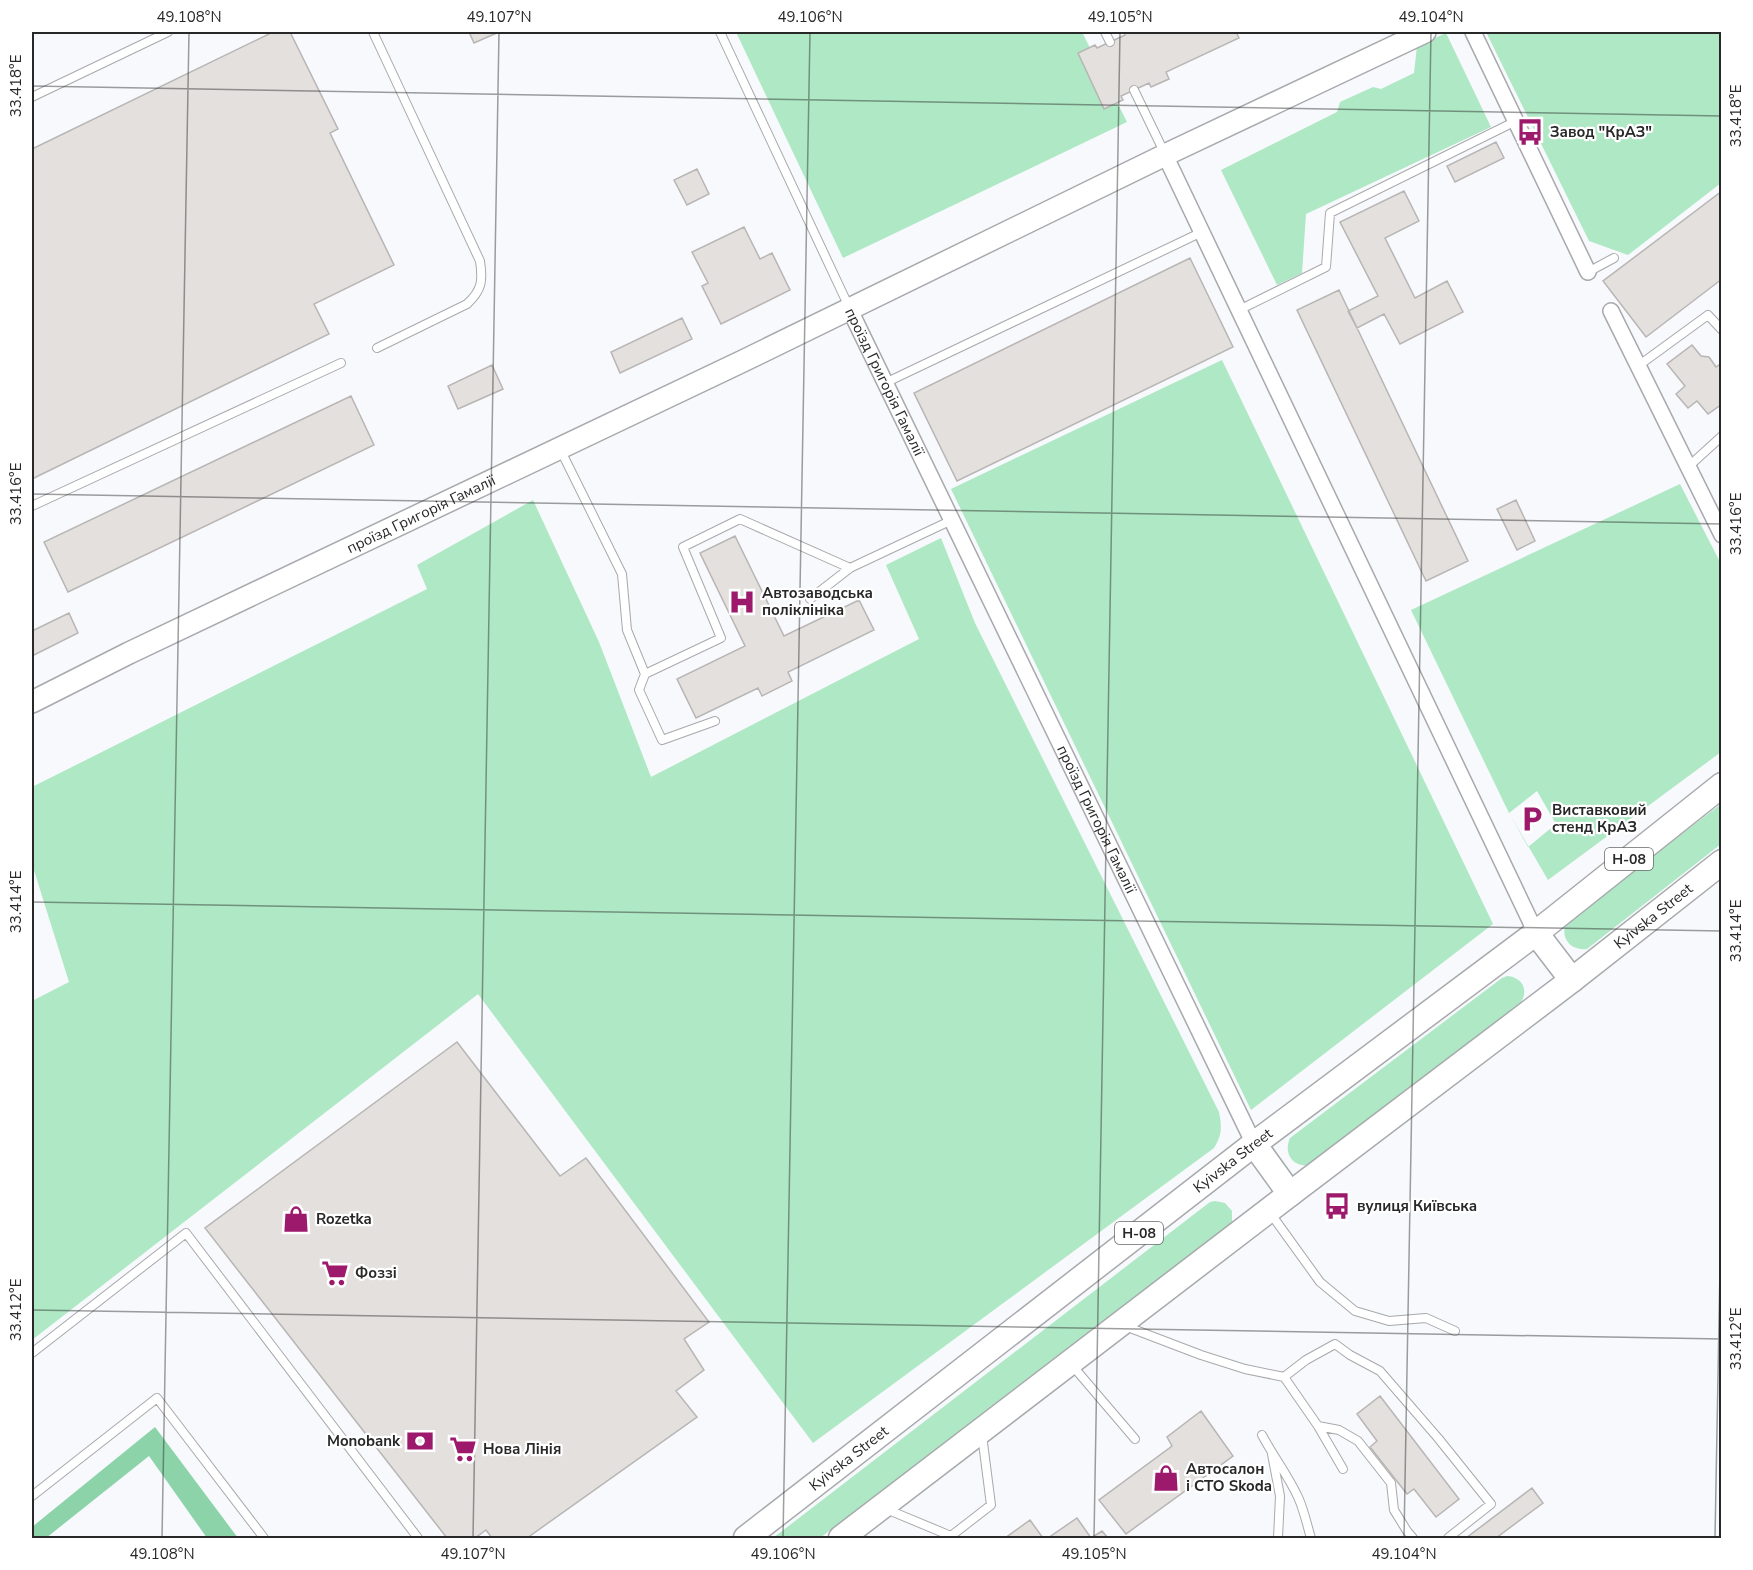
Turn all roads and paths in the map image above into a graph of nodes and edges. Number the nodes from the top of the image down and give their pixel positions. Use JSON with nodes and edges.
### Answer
{"nodes":[{"id":1,"x":168,"y":32,"type":"edge"},
{"id":2,"x":373,"y":32,"type":"edge"},
{"id":3,"x":720,"y":32,"type":"edge"},
{"id":4,"x":1105,"y":32,"type":"edge"},
{"id":5,"x":1425,"y":32,"type":"edge"},
{"id":6,"x":1473,"y":32,"type":"edge"},
{"id":7,"x":1110,"y":42,"type":"dead end"},
{"id":8,"x":1134,"y":90,"type":"dead end"},
{"id":9,"x":32,"y":97,"type":"edge"},
{"id":10,"x":1516,"y":121,"type":"junction"},
{"id":11,"x":1166,"y":155,"type":"junction"},
{"id":12,"x":1202,"y":232,"type":"junction"},
{"id":13,"x":1614,"y":258,"type":"dead end"},
{"id":14,"x":1588,"y":272,"type":"joint"},
{"id":15,"x":849,"y":308,"type":"junction"},
{"id":16,"x":1239,"y":310,"type":"junction"},
{"id":17,"x":1611,"y":311,"type":"dead end"},
{"id":18,"x":1722,"y":330,"type":"edge"},
{"id":19,"x":377,"y":348,"type":"dead end"},
{"id":20,"x":341,"y":363,"type":"dead end"},
{"id":21,"x":1638,"y":366,"type":"junction"},
{"id":22,"x":885,"y":382,"type":"junction"},
{"id":23,"x":1722,"y":436,"type":"edge"},
{"id":24,"x":560,"y":448,"type":"junction"},
{"id":25,"x":1688,"y":467,"type":"junction"},
{"id":26,"x":32,"y":506,"type":"edge"},
{"id":27,"x":952,"y":520,"type":"junction"},
{"id":28,"x":1722,"y":535,"type":"edge"},
{"id":29,"x":850,"y":568,"type":"junction"},
{"id":30,"x":810,"y":599,"type":"dead end"},
{"id":31,"x":645,"y":674,"type":"junction"},
{"id":32,"x":32,"y":702,"type":"edge"},
{"id":33,"x":715,"y":721,"type":"dead end"},
{"id":34,"x":1722,"y":785,"type":"edge"},
{"id":35,"x":1722,"y":862,"type":"edge"},
{"id":36,"x":1536,"y":933,"type":"junction"},
{"id":37,"x":1572,"y":980,"type":"junction"},
{"id":38,"x":1254,"y":1144,"type":"junction"},
{"id":39,"x":1290,"y":1194,"type":"junction"},
{"id":40,"x":1269,"y":1210,"type":"junction"},
{"id":41,"x":1121,"y":1324,"type":"junction"},
{"id":42,"x":1455,"y":1331,"type":"dead end"},
{"id":43,"x":32,"y":1353,"type":"edge"},
{"id":44,"x":1071,"y":1363,"type":"junction"},
{"id":45,"x":1284,"y":1377,"type":"junction"},
{"id":46,"x":1318,"y":1426,"type":"junction"},
{"id":47,"x":981,"y":1432,"type":"junction"},
{"id":48,"x":1262,"y":1435,"type":"dead end"},
{"id":49,"x":1135,"y":1439,"type":"dead end"},
{"id":50,"x":1271,"y":1453,"type":"junction"},
{"id":51,"x":1343,"y":1469,"type":"dead end"},
{"id":52,"x":32,"y":1496,"type":"edge"},
{"id":53,"x":882,"y":1507,"type":"junction"},
{"id":54,"x":264,"y":1539,"type":"edge"},
{"id":55,"x":418,"y":1539,"type":"edge"},
{"id":56,"x":746,"y":1539,"type":"edge"},
{"id":57,"x":841,"y":1539,"type":"edge"},
{"id":58,"x":1278,"y":1539,"type":"edge"},
{"id":59,"x":1311,"y":1539,"type":"edge"},
{"id":60,"x":1413,"y":1539,"type":"edge"},
{"id":61,"x":1448,"y":1539,"type":"edge"}],
"edges":[{"from":1,"to":9,"type":"lane"},
{"from":2,"to":19,"type":"lane"},
{"from":3,"to":15,"type":"lane"},
{"from":4,"to":7,"type":"lane"},
{"from":5,"to":11,"type":"street"},
{"from":6,"to":10,"type":"street"},
{"from":8,"to":11,"type":"lane"},
{"from":10,"to":14,"type":"street"},
{"from":10,"to":16,"type":"lane"},
{"from":11,"to":12,"type":"street"},
{"from":11,"to":15,"type":"street"},
{"from":12,"to":16,"type":"street"},
{"from":12,"to":22,"type":"lane"},
{"from":13,"to":14,"type":"lane"},
{"from":15,"to":22,"type":"street","name":"проїзд Григорія Гамалії"},
{"from":15,"to":24,"type":"street","name":"проїзд Григорія Гамалії"},
{"from":16,"to":36,"type":"street"},
{"from":17,"to":21,"type":"street"},
{"from":18,"to":21,"type":"lane"},
{"from":20,"to":26,"type":"lane"},
{"from":21,"to":25,"type":"street"},
{"from":22,"to":27,"type":"street","name":"проїзд Григорія Гамалії"},
{"from":23,"to":25,"type":"lane"},
{"from":24,"to":31,"type":"lane"},
{"from":24,"to":32,"type":"street","name":"проїзд Григорія Гамалії"},
{"from":25,"to":28,"type":"street"},
{"from":27,"to":29,"type":"lane"},
{"from":27,"to":38,"type":"street","name":"проїзд Григорія Гамалії"},
{"from":29,"to":30,"type":"lane"},
{"from":29,"to":31,"type":"lane"},
{"from":31,"to":33,"type":"lane"},
{"from":34,"to":36,"type":"main road","name":"Kyivska Street","number":"Н-08"},
{"from":35,"to":37,"type":"main road","name":"Kyivska Street"},
{"from":36,"to":37,"type":"main road"},
{"from":36,"to":38,"type":"main road","name":"Kyivska Street","number":"Н-08"},
{"from":37,"to":39,"type":"main road","name":"Kyivska Street"},
{"from":38,"to":39,"type":"main road"},
{"from":38,"to":56,"type":"main road","name":"Kyivska Street","number":"Н-08"},
{"from":39,"to":40,"type":"main road","name":"Kyivska Street"},
{"from":40,"to":41,"type":"main road","name":"Kyivska Street"},
{"from":40,"to":42,"type":"lane"},
{"from":41,"to":44,"type":"main road","name":"Kyivska Street"},
{"from":41,"to":45,"type":"lane"},
{"from":43,"to":55,"type":"lane"},
{"from":44,"to":47,"type":"main road","name":"Kyivska Street"},
{"from":44,"to":49,"type":"lane"},
{"from":45,"to":46,"type":"lane"},
{"from":45,"to":61,"type":"lane"},
{"from":46,"to":51,"type":"lane"},
{"from":46,"to":60,"type":"lane"},
{"from":47,"to":53,"type":"main road","name":"Kyivska Street"},
{"from":47,"to":53,"type":"lane"},
{"from":48,"to":50,"type":"lane"},
{"from":50,"to":58,"type":"lane"},
{"from":50,"to":59,"type":"lane"},
{"from":52,"to":54,"type":"lane"},
{"from":53,"to":57,"type":"main road","name":"Kyivska Street"}]}
